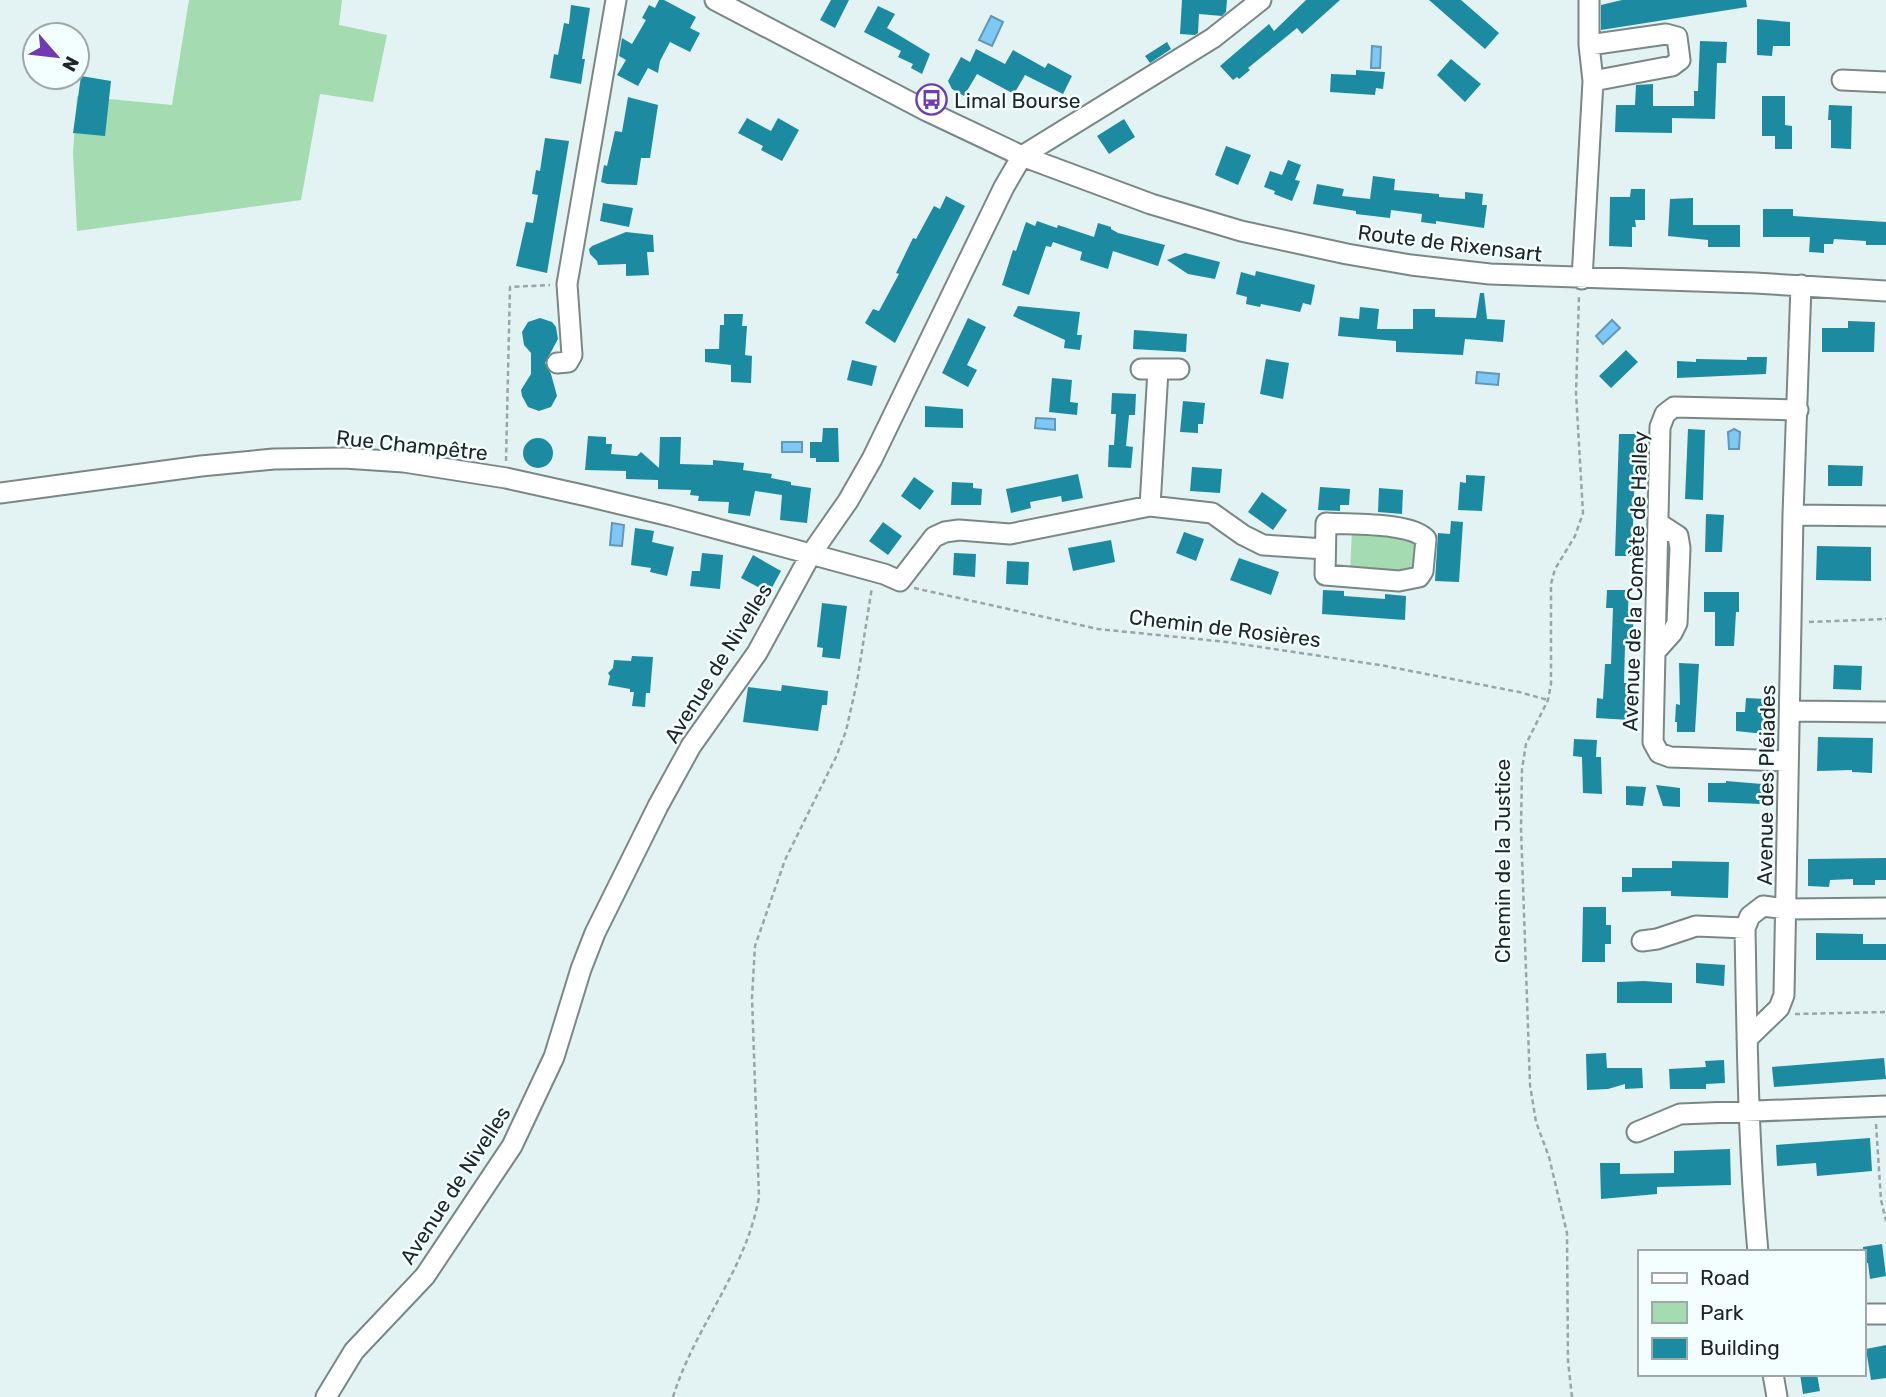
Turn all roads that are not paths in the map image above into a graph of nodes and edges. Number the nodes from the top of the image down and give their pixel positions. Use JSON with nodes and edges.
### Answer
{"nodes":[{"id":1,"x":616,"y":0,"type":"edge"},
{"id":2,"x":715,"y":0,"type":"edge"},
{"id":3,"x":1261,"y":0,"type":"edge"},
{"id":4,"x":1589,"y":0,"type":"edge"},
{"id":5,"x":1589,"y":45,"type":"junction"},
{"id":6,"x":1842,"y":80,"type":"dead end"},
{"id":7,"x":1593,"y":81,"type":"junction"},
{"id":8,"x":1886,"y":82,"type":"edge"},
{"id":9,"x":1022,"y":156,"type":"junction"},
{"id":10,"x":1582,"y":279,"type":"junction"},
{"id":11,"x":1801,"y":285,"type":"junction"},
{"id":12,"x":1886,"y":291,"type":"edge"},
{"id":13,"x":556,"y":363,"type":"dead end"},
{"id":14,"x":1179,"y":369,"type":"dead end"},
{"id":15,"x":1798,"y":410,"type":"junction"},
{"id":16,"x":0,"y":493,"type":"edge"},
{"id":17,"x":1150,"y":506,"type":"junction"},
{"id":18,"x":1793,"y":515,"type":"junction"},
{"id":19,"x":1886,"y":516,"type":"edge"},
{"id":20,"x":1325,"y":549,"type":"junction"},
{"id":21,"x":811,"y":554,"type":"junction"},
{"id":22,"x":1790,"y":711,"type":"junction"},
{"id":23,"x":1886,"y":712,"type":"edge"},
{"id":24,"x":1788,"y":761,"type":"junction"},
{"id":25,"x":1886,"y":908,"type":"edge"},
{"id":26,"x":1786,"y":909,"type":"junction"},
{"id":27,"x":1745,"y":928,"type":"junction"},
{"id":28,"x":1642,"y":941,"type":"dead end"},
{"id":29,"x":1747,"y":1039,"type":"junction"},
{"id":30,"x":1880,"y":1106,"type":"edge"},
{"id":31,"x":1748,"y":1113,"type":"junction"},
{"id":32,"x":1637,"y":1132,"type":"dead end"},
{"id":33,"x":1758,"y":1250,"type":"edge"},
{"id":34,"x":1865,"y":1314,"type":"edge"},
{"id":35,"x":1886,"y":1314,"type":"edge"},
{"id":36,"x":1773,"y":1376,"type":"edge"},
{"id":37,"x":326,"y":1397,"type":"edge"},
{"id":38,"x":1777,"y":1397,"type":"edge"}],
"edges":[{"from":1,"to":13,"type":"street"},
{"from":2,"to":9,"type":"street","name":"Route de Rixensart"},
{"from":3,"to":9,"type":"street","name":"Avenue de Nivelles"},
{"from":4,"to":5,"type":"street"},
{"from":5,"to":7,"type":"street"},
{"from":5,"to":7,"type":"street"},
{"from":6,"to":8,"type":"street"},
{"from":7,"to":10,"type":"street"},
{"from":9,"to":10,"type":"street","name":"Route de Rixensart"},
{"from":9,"to":21,"type":"street","name":"Avenue de Nivelles"},
{"from":10,"to":11,"type":"street","name":"Route de Rixensart"},
{"from":11,"to":12,"type":"street","name":"Route de Rixensart"},
{"from":11,"to":15,"type":"street","name":"Avenue des Pléiades"},
{"from":14,"to":17,"type":"street"},
{"from":15,"to":18,"type":"street","name":"Avenue des Pléiades"},
{"from":15,"to":24,"type":"street","name":"Avenue de la Comète de Halley"},
{"from":16,"to":21,"type":"street","name":"Rue Champêtre"},
{"from":17,"to":20,"type":"street"},
{"from":17,"to":21,"type":"street","name":"Rue Champêtre"},
{"from":18,"to":19,"type":"street"},
{"from":18,"to":22,"type":"street","name":"Avenue des Pléiades"},
{"from":20,"to":20,"type":"street"},
{"from":21,"to":37,"type":"street","name":"Avenue de Nivelles"},
{"from":22,"to":23,"type":"street"},
{"from":22,"to":24,"type":"street","name":"Avenue des Pléiades"},
{"from":24,"to":26,"type":"street","name":"Avenue des Pléiades"},
{"from":25,"to":26,"type":"street"},
{"from":26,"to":27,"type":"street","name":"Avenue des Pléiades"},
{"from":26,"to":29,"type":"street"},
{"from":27,"to":28,"type":"street"},
{"from":27,"to":29,"type":"street"},
{"from":29,"to":31,"type":"street"},
{"from":30,"to":31,"type":"street"},
{"from":31,"to":32,"type":"street"},
{"from":31,"to":33,"type":"street"},
{"from":34,"to":35,"type":"street"},
{"from":36,"to":38,"type":"street"}]}
